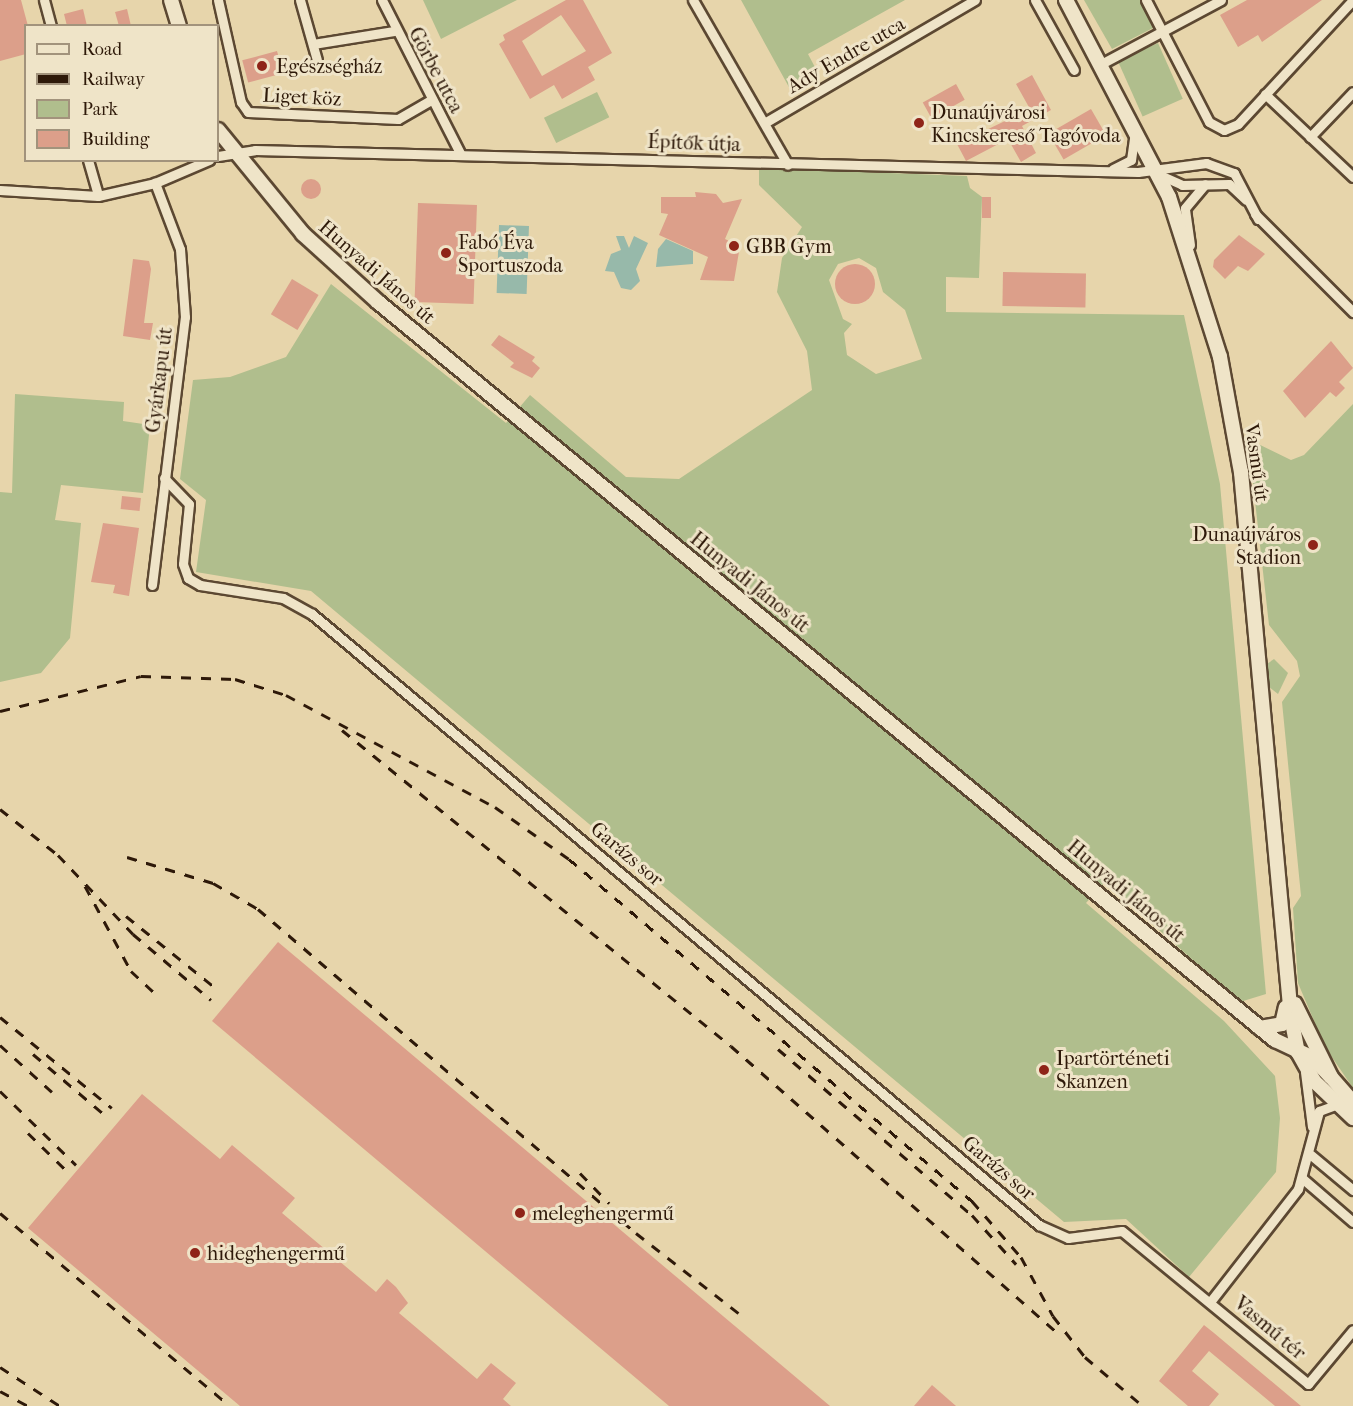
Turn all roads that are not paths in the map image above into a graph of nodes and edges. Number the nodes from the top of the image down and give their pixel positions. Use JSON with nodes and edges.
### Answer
{"nodes":[{"id":1,"x":44,"y":0,"type":"edge"},
{"id":2,"x":171,"y":0,"type":"edge"},
{"id":3,"x":218,"y":0,"type":"edge"},
{"id":4,"x":300,"y":0,"type":"edge"},
{"id":5,"x":382,"y":0,"type":"edge"},
{"id":6,"x":693,"y":0,"type":"edge"},
{"id":7,"x":975,"y":0,"type":"edge"},
{"id":8,"x":1035,"y":0,"type":"edge"},
{"id":9,"x":1066,"y":0,"type":"edge"},
{"id":10,"x":1146,"y":0,"type":"edge"},
{"id":11,"x":1221,"y":0,"type":"edge"},
{"id":12,"x":1353,"y":0,"type":"edge"},
{"id":13,"x":50,"y":24,"type":"edge"},
{"id":14,"x":177,"y":24,"type":"edge"},
{"id":15,"x":394,"y":31,"type":"junction"},
{"id":16,"x":1162,"y":34,"type":"junction"},
{"id":17,"x":313,"y":44,"type":"junction"},
{"id":18,"x":318,"y":60,"type":"dead end"},
{"id":19,"x":1101,"y":64,"type":"junction"},
{"id":20,"x":1074,"y":70,"type":"dead end"},
{"id":21,"x":1353,"y":92,"type":"edge"},
{"id":22,"x":1265,"y":94,"type":"junction"},
{"id":23,"x":431,"y":100,"type":"junction"},
{"id":24,"x":766,"y":122,"type":"junction"},
{"id":25,"x":1131,"y":124,"type":"junction"},
{"id":26,"x":219,"y":132,"type":"edge"},
{"id":27,"x":1310,"y":137,"type":"junction"},
{"id":28,"x":231,"y":150,"type":"junction"},
{"id":29,"x":461,"y":155,"type":"junction"},
{"id":30,"x":219,"y":156,"type":"edge"},
{"id":31,"x":89,"y":162,"type":"edge"},
{"id":32,"x":204,"y":162,"type":"edge"},
{"id":33,"x":788,"y":165,"type":"junction"},
{"id":34,"x":1156,"y":171,"type":"junction"},
{"id":35,"x":1102,"y":172,"type":"junction"},
{"id":36,"x":1353,"y":177,"type":"edge"},
{"id":37,"x":155,"y":183,"type":"junction"},
{"id":38,"x":1206,"y":184,"type":"junction"},
{"id":39,"x":0,"y":190,"type":"edge"},
{"id":40,"x":98,"y":196,"type":"junction"},
{"id":41,"x":1258,"y":219,"type":"junction"},
{"id":42,"x":1195,"y":271,"type":"junction"},
{"id":43,"x":1353,"y":312,"type":"edge"},
{"id":44,"x":164,"y":478,"type":"junction"},
{"id":45,"x":152,"y":585,"type":"dead end"},
{"id":46,"x":1286,"y":964,"type":"junction"},
{"id":47,"x":1287,"y":991,"type":"junction"},
{"id":48,"x":1260,"y":1028,"type":"junction"},
{"id":49,"x":1298,"y":1052,"type":"junction"},
{"id":50,"x":1331,"y":1077,"type":"junction"},
{"id":51,"x":1353,"y":1102,"type":"edge"},
{"id":52,"x":1333,"y":1103,"type":"junction"},
{"id":53,"x":1353,"y":1107,"type":"edge"},
{"id":54,"x":1353,"y":1118,"type":"edge"},
{"id":55,"x":1312,"y":1136,"type":"junction"},
{"id":56,"x":1311,"y":1155,"type":"junction"},
{"id":57,"x":1303,"y":1179,"type":"junction"},
{"id":58,"x":1353,"y":1190,"type":"edge"},
{"id":59,"x":1353,"y":1222,"type":"edge"},
{"id":60,"x":1122,"y":1231,"type":"joint"},
{"id":61,"x":1210,"y":1302,"type":"junction"},
{"id":62,"x":1353,"y":1330,"type":"edge"}],
"edges":[{"from":1,"to":13,"type":"street"},
{"from":2,"to":14,"type":"street"},
{"from":3,"to":23,"type":"street","name":"Liget köz"},
{"from":4,"to":17,"type":"street","name":"Liget köz"},
{"from":5,"to":15,"type":"street","name":"Görbe utca"},
{"from":6,"to":24,"type":"street"},
{"from":7,"to":24,"type":"street","name":"Ady Endre utca"},
{"from":8,"to":20,"type":"street"},
{"from":9,"to":19,"type":"street","name":"Vasmű út"},
{"from":10,"to":16,"type":"street"},
{"from":11,"to":16,"type":"street"},
{"from":12,"to":22,"type":"street"},
{"from":15,"to":17,"type":"street"},
{"from":15,"to":23,"type":"street","name":"Görbe utca"},
{"from":16,"to":19,"type":"street"},
{"from":16,"to":22,"type":"street"},
{"from":17,"to":18,"type":"street","name":"Liget köz"},
{"from":19,"to":25,"type":"street","name":"Vasmű út"},
{"from":21,"to":27,"type":"street"},
{"from":22,"to":27,"type":"street"},
{"from":23,"to":29,"type":"street","name":"Görbe utca"},
{"from":24,"to":33,"type":"street"},
{"from":25,"to":34,"type":"street","name":"Vasmű út"},
{"from":25,"to":35,"type":"street"},
{"from":26,"to":28,"type":"street","name":"Hunyadi János út"},
{"from":27,"to":36,"type":"street"},
{"from":28,"to":29,"type":"street","name":"Építők útja"},
{"from":28,"to":30,"type":"street"},
{"from":28,"to":48,"type":"street","name":"Hunyadi János út"},
{"from":29,"to":33,"type":"street","name":"Építők útja"},
{"from":31,"to":40,"type":"street"},
{"from":32,"to":37,"type":"street"},
{"from":33,"to":35,"type":"street","name":"Építők útja"},
{"from":34,"to":35,"type":"street","name":"Építők útja"},
{"from":34,"to":38,"type":"street"},
{"from":34,"to":41,"type":"street","name":"Építők útja"},
{"from":34,"to":42,"type":"street","name":"Vasmű út"},
{"from":37,"to":40,"type":"street"},
{"from":37,"to":44,"type":"street","name":"Gyárkapu út"},
{"from":38,"to":41,"type":"street"},
{"from":38,"to":42,"type":"street"},
{"from":39,"to":40,"type":"street"},
{"from":41,"to":43,"type":"street"},
{"from":42,"to":46,"type":"street","name":"Vasmű út"},
{"from":44,"to":45,"type":"street","name":"Gyárkapu út"},
{"from":44,"to":60,"type":"street","name":"Garázs sor"},
{"from":46,"to":47,"type":"street"},
{"from":46,"to":50,"type":"street"},
{"from":47,"to":48,"type":"street"},
{"from":47,"to":49,"type":"street"},
{"from":48,"to":49,"type":"street","name":"Hunyadi János út"},
{"from":49,"to":50,"type":"street"},
{"from":49,"to":52,"type":"street"},
{"from":49,"to":55,"type":"street"},
{"from":50,"to":51,"type":"street"},
{"from":52,"to":53,"type":"street"},
{"from":52,"to":54,"type":"street"},
{"from":52,"to":55,"type":"street"},
{"from":55,"to":56,"type":"street","name":"Vasmű tér"},
{"from":56,"to":57,"type":"street","name":"Vasmű tér"},
{"from":56,"to":58,"type":"street"},
{"from":57,"to":59,"type":"street"},
{"from":57,"to":61,"type":"street","name":"Vasmű tér"},
{"from":60,"to":61,"type":"street","name":"Vasmű tér"},
{"from":61,"to":62,"type":"street","name":"Vasmű tér"}]}
